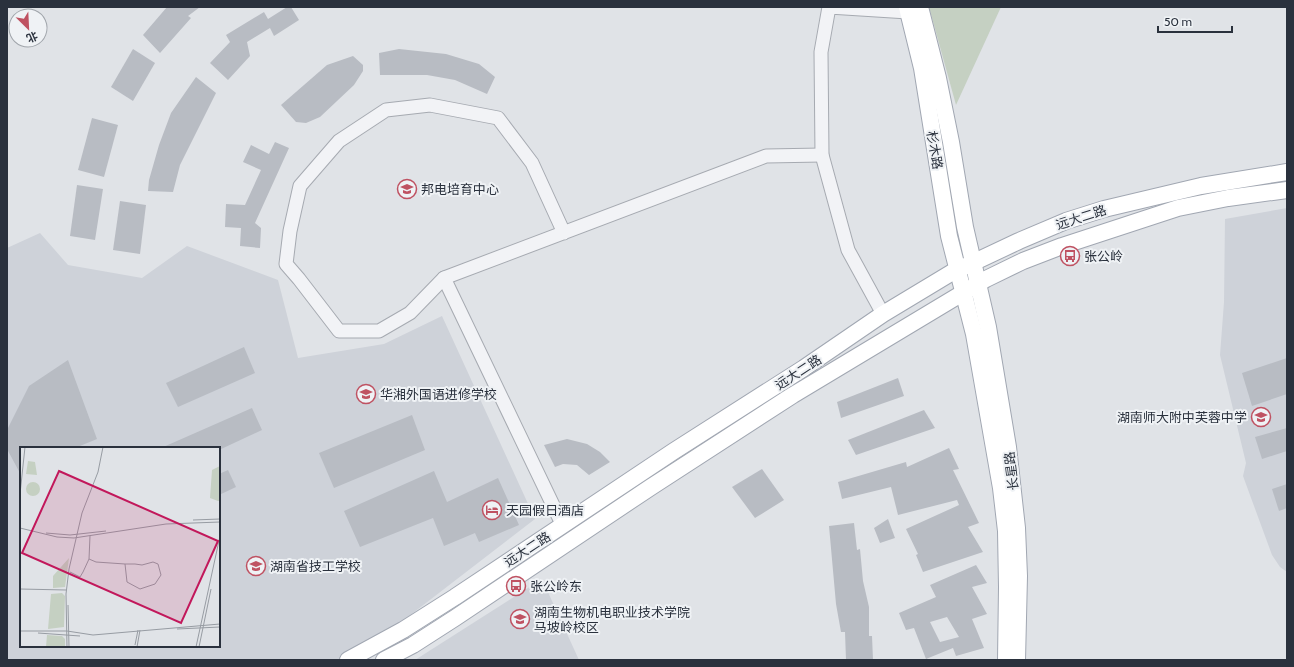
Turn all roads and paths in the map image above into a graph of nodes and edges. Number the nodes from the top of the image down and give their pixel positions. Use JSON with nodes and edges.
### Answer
{"nodes":[{"id":1,"x":912,"y":9,"type":"edge"},
{"id":2,"x":822,"y":155,"type":"junction"},
{"id":3,"x":1287,"y":172,"type":"edge"},
{"id":4,"x":1287,"y":190,"type":"edge"},
{"id":5,"x":564,"y":233,"type":"junction"},
{"id":6,"x":973,"y":262,"type":"junction"},
{"id":7,"x":958,"y":270,"type":"junction"},
{"id":8,"x":444,"y":278,"type":"junction"},
{"id":9,"x":978,"y":284,"type":"junction"},
{"id":10,"x":963,"y":292,"type":"junction"},
{"id":11,"x":884,"y":314,"type":"junction"},
{"id":12,"x":563,"y":526,"type":"junction"},
{"id":13,"x":348,"y":660,"type":"edge"},
{"id":14,"x":384,"y":660,"type":"edge"},
{"id":15,"x":1006,"y":660,"type":"edge"},
{"id":16,"x":1017,"y":660,"type":"edge"}],
"edges":[{"from":1,"to":2,"type":"street"},
{"from":1,"to":6,"type":"main road","name":"杉木路"},
{"from":1,"to":7,"type":"main road","name":"杉木路"},
{"from":2,"to":5,"type":"street"},
{"from":2,"to":11,"type":"street"},
{"from":3,"to":6,"type":"main road","name":"远大二路"},
{"from":4,"to":9,"type":"main road","name":"远大二路"},
{"from":5,"to":8,"type":"street"},
{"from":5,"to":8,"type":"street"},
{"from":6,"to":7,"type":"main road","name":"远大二路"},
{"from":6,"to":9,"type":"main road","name":"杉木路"},
{"from":7,"to":10,"type":"main road","name":"杉木路"},
{"from":7,"to":11,"type":"main road","name":"远大二路"},
{"from":8,"to":12,"type":"street"},
{"from":9,"to":10,"type":"main road","name":"远大二路"},
{"from":9,"to":16,"type":"main road","name":"长星路"},
{"from":10,"to":14,"type":"main road","name":"远大二路"},
{"from":10,"to":15,"type":"main road","name":"长星路"},
{"from":11,"to":12,"type":"main road","name":"远大二路"},
{"from":12,"to":13,"type":"main road","name":"远大二路"}]}
